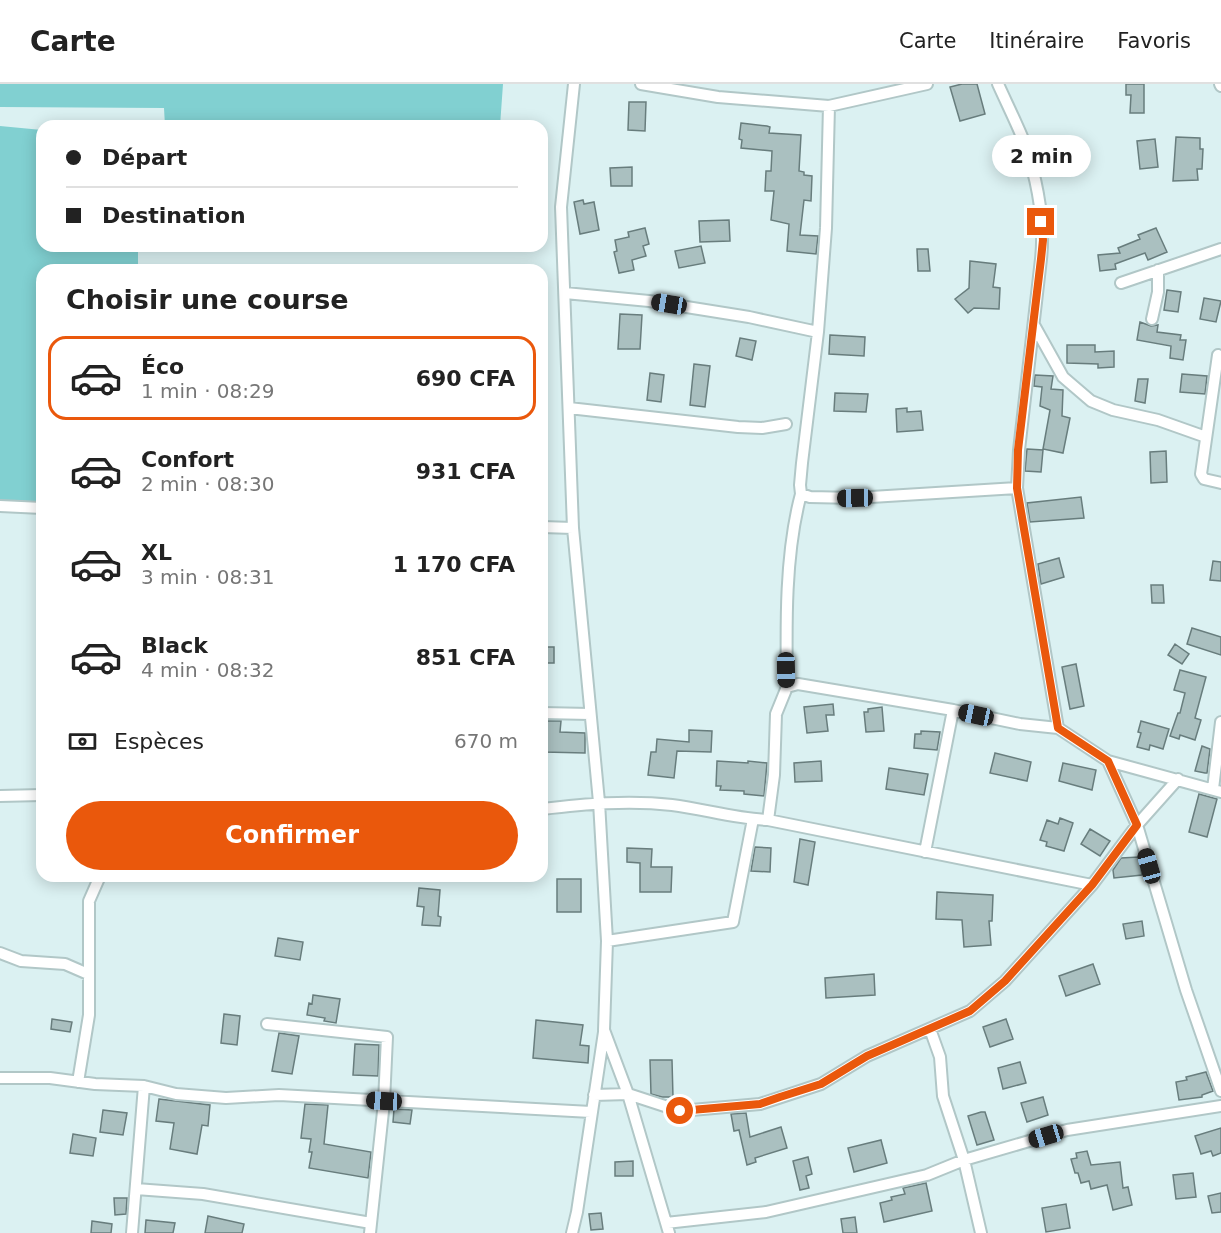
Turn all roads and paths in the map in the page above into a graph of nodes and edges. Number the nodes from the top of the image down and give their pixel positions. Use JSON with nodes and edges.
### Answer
{"nodes":[{"id":1,"x":574,"y":84,"type":"edge"},
{"id":2,"x":641,"y":84,"type":"edge"},
{"id":3,"x":721,"y":84,"type":"edge"},
{"id":4,"x":927,"y":84,"type":"edge"},
{"id":5,"x":998,"y":84,"type":"edge"},
{"id":6,"x":718,"y":97,"type":"junction"},
{"id":7,"x":829,"y":106,"type":"junction"},
{"id":8,"x":1221,"y":249,"type":"edge"},
{"id":9,"x":1158,"y":270,"type":"junction"},
{"id":10,"x":1121,"y":283,"type":"dead end"},
{"id":11,"x":565,"y":293,"type":"junction"},
{"id":12,"x":1152,"y":319,"type":"dead end"},
{"id":13,"x":1034,"y":325,"type":"junction"},
{"id":14,"x":818,"y":332,"type":"junction"},
{"id":15,"x":1218,"y":355,"type":"dead end"},
{"id":16,"x":569,"y":408,"type":"junction"},
{"id":17,"x":786,"y":424,"type":"dead end"},
{"id":18,"x":1206,"y":437,"type":"junction"},
{"id":19,"x":1221,"y":483,"type":"edge"},
{"id":20,"x":1017,"y":488,"type":"junction"},
{"id":21,"x":801,"y":494,"type":"junction"},
{"id":22,"x":0,"y":506,"type":"edge"},
{"id":23,"x":36,"y":508,"type":"edge"},
{"id":24,"x":548,"y":527,"type":"edge"},
{"id":25,"x":573,"y":528,"type":"junction"},
{"id":26,"x":787,"y":687,"type":"junction"},
{"id":27,"x":953,"y":710,"type":"junction"},
{"id":28,"x":548,"y":713,"type":"edge"},
{"id":29,"x":590,"y":714,"type":"junction"},
{"id":30,"x":1221,"y":722,"type":"edge"},
{"id":31,"x":1058,"y":728,"type":"junction"},
{"id":32,"x":1108,"y":761,"type":"junction"},
{"id":33,"x":1178,"y":779,"type":"junction"},
{"id":34,"x":1217,"y":791,"type":"edge"},
{"id":35,"x":36,"y":795,"type":"edge"},
{"id":36,"x":0,"y":796,"type":"edge"},
{"id":37,"x":599,"y":802,"type":"junction"},
{"id":38,"x":548,"y":808,"type":"edge"},
{"id":39,"x":753,"y":819,"type":"junction"},
{"id":40,"x":768,"y":820,"type":"junction"},
{"id":41,"x":1137,"y":825,"type":"junction"},
{"id":42,"x":925,"y":852,"type":"junction"},
{"id":43,"x":97,"y":882,"type":"edge"},
{"id":44,"x":1092,"y":885,"type":"junction"},
{"id":45,"x":607,"y":941,"type":"junction"},
{"id":46,"x":0,"y":953,"type":"edge"},
{"id":47,"x":88,"y":974,"type":"junction"},
{"id":48,"x":267,"y":1024,"type":"dead end"},
{"id":49,"x":930,"y":1029,"type":"junction"},
{"id":50,"x":604,"y":1030,"type":"junction"},
{"id":51,"x":0,"y":1078,"type":"edge"},
{"id":52,"x":78,"y":1082,"type":"junction"},
{"id":53,"x":144,"y":1086,"type":"junction"},
{"id":54,"x":1221,"y":1091,"type":"edge"},
{"id":55,"x":628,"y":1094,"type":"junction"},
{"id":56,"x":594,"y":1095,"type":"junction"},
{"id":57,"x":384,"y":1101,"type":"junction"},
{"id":58,"x":1221,"y":1106,"type":"edge"},
{"id":59,"x":591,"y":1112,"type":"junction"},
{"id":60,"x":964,"y":1160,"type":"junction"},
{"id":61,"x":136,"y":1189,"type":"junction"},
{"id":62,"x":371,"y":1228,"type":"edge"},
{"id":63,"x":668,"y":1228,"type":"edge"},
{"id":64,"x":132,"y":1233,"type":"edge"},
{"id":65,"x":572,"y":1233,"type":"edge"},
{"id":66,"x":981,"y":1233,"type":"edge"}],
"edges":[{"from":1,"to":11,"type":"street"},
{"from":2,"to":6,"type":"street"},
{"from":3,"to":6,"type":"street"},
{"from":4,"to":7,"type":"street"},
{"from":5,"to":13,"type":"street"},
{"from":6,"to":7,"type":"street"},
{"from":7,"to":14,"type":"street"},
{"from":8,"to":9,"type":"street"},
{"from":9,"to":10,"type":"street"},
{"from":9,"to":12,"type":"street"},
{"from":11,"to":14,"type":"street"},
{"from":11,"to":16,"type":"street"},
{"from":13,"to":18,"type":"street"},
{"from":13,"to":20,"type":"street"},
{"from":14,"to":21,"type":"street"},
{"from":15,"to":18,"type":"street"},
{"from":16,"to":17,"type":"street"},
{"from":16,"to":25,"type":"street"},
{"from":18,"to":19,"type":"street"},
{"from":20,"to":21,"type":"street"},
{"from":20,"to":31,"type":"street"},
{"from":21,"to":26,"type":"street"},
{"from":22,"to":23,"type":"street"},
{"from":24,"to":25,"type":"street"},
{"from":25,"to":29,"type":"street"},
{"from":26,"to":27,"type":"street"},
{"from":26,"to":40,"type":"street"},
{"from":27,"to":31,"type":"street"},
{"from":27,"to":42,"type":"street"},
{"from":28,"to":29,"type":"street"},
{"from":29,"to":37,"type":"street"},
{"from":30,"to":34,"type":"street"},
{"from":31,"to":32,"type":"street"},
{"from":32,"to":33,"type":"street"},
{"from":32,"to":41,"type":"street"},
{"from":33,"to":34,"type":"street"},
{"from":33,"to":41,"type":"street"},
{"from":35,"to":36,"type":"street"},
{"from":37,"to":38,"type":"street"},
{"from":37,"to":39,"type":"street"},
{"from":37,"to":45,"type":"street"},
{"from":39,"to":40,"type":"street"},
{"from":39,"to":45,"type":"street"},
{"from":40,"to":42,"type":"street"},
{"from":41,"to":44,"type":"street"},
{"from":41,"to":54,"type":"street"},
{"from":42,"to":44,"type":"street"},
{"from":43,"to":47,"type":"street"},
{"from":44,"to":49,"type":"street"},
{"from":45,"to":50,"type":"street"},
{"from":46,"to":47,"type":"street"},
{"from":47,"to":52,"type":"street"},
{"from":48,"to":57,"type":"street"},
{"from":49,"to":55,"type":"street"},
{"from":49,"to":60,"type":"street"},
{"from":50,"to":55,"type":"street"},
{"from":50,"to":56,"type":"street"},
{"from":51,"to":52,"type":"street"},
{"from":52,"to":53,"type":"street"},
{"from":53,"to":57,"type":"street"},
{"from":53,"to":61,"type":"street"},
{"from":55,"to":56,"type":"street"},
{"from":55,"to":63,"type":"street"},
{"from":56,"to":59,"type":"street"},
{"from":57,"to":59,"type":"street"},
{"from":57,"to":62,"type":"street"},
{"from":58,"to":60,"type":"street"},
{"from":59,"to":65,"type":"street"},
{"from":60,"to":63,"type":"street"},
{"from":60,"to":66,"type":"street"},
{"from":61,"to":62,"type":"street"},
{"from":61,"to":64,"type":"street"}]}
